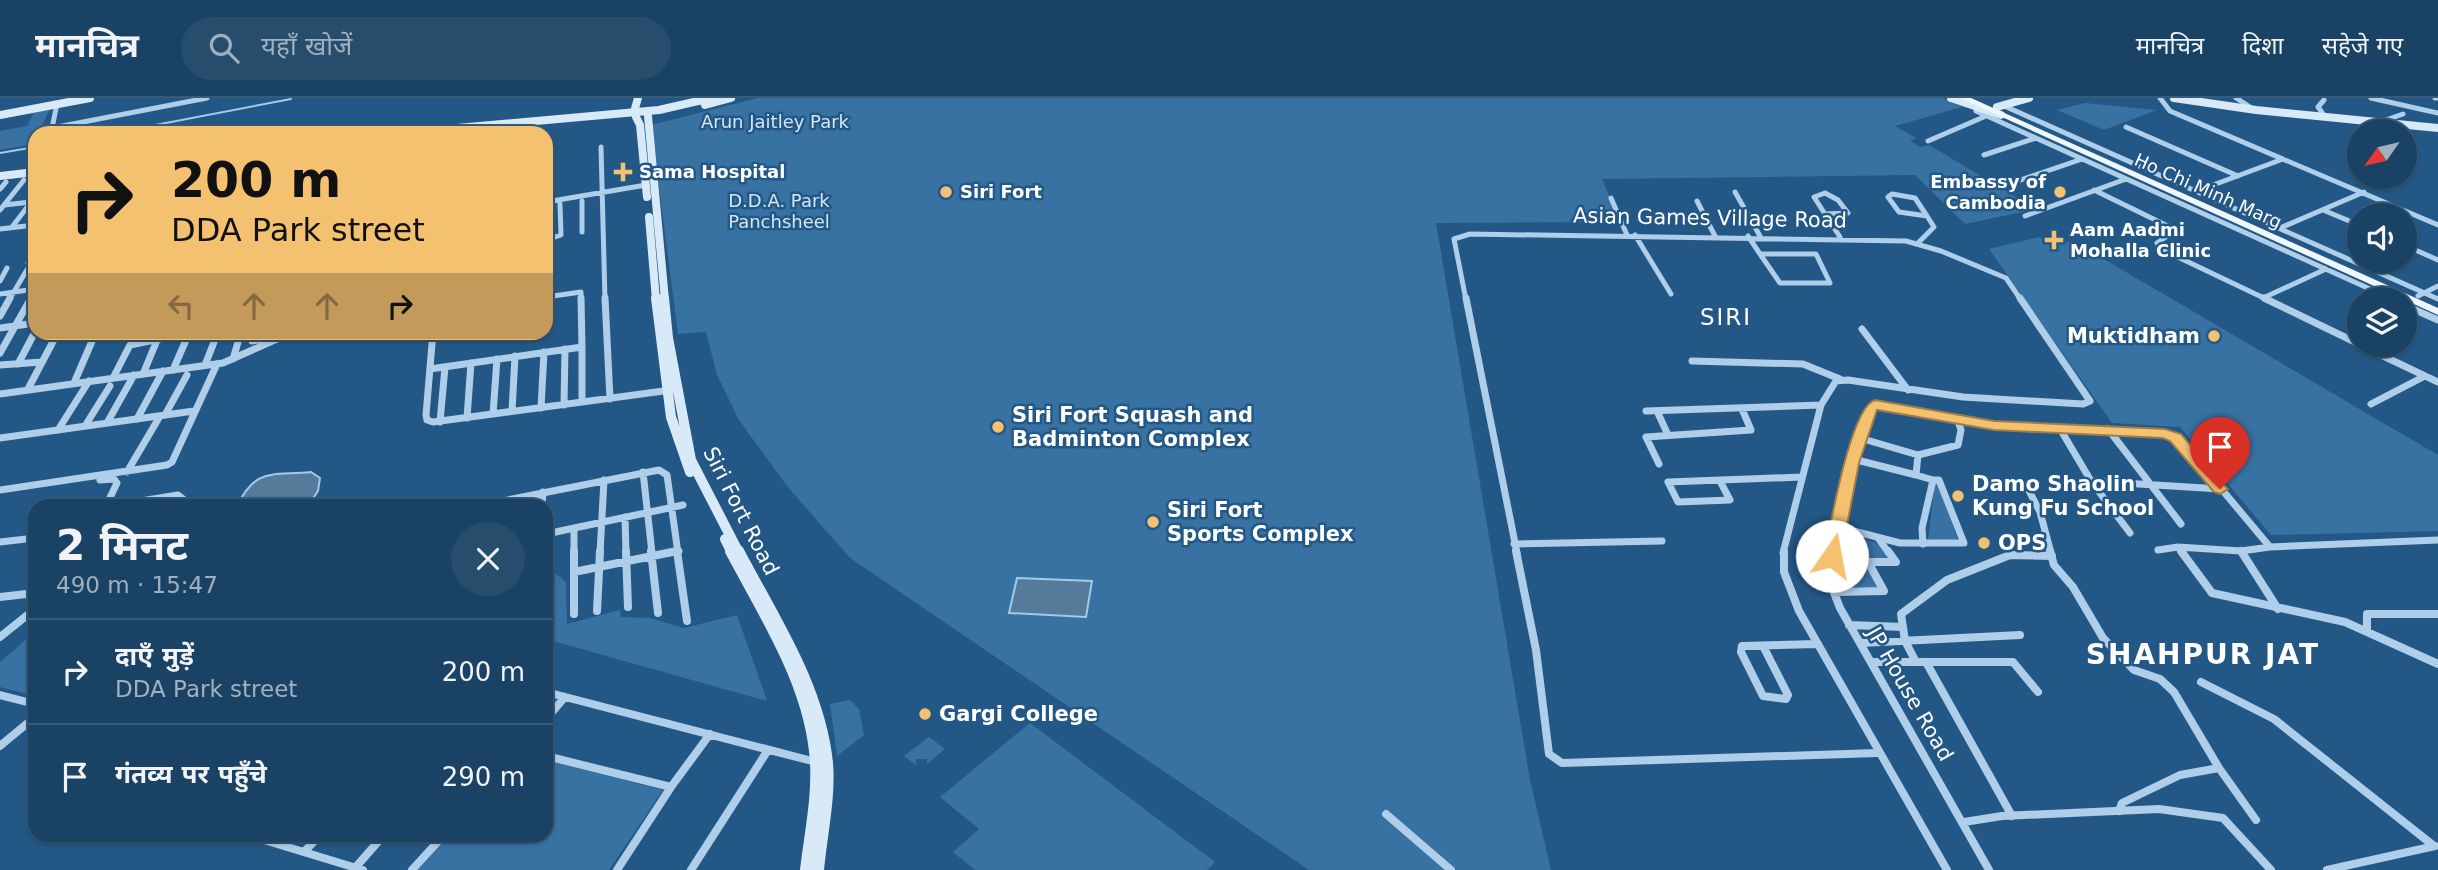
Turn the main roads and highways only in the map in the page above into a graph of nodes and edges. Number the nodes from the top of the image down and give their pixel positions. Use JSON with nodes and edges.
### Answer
{"nodes":[{"id":1,"x":1964,"y":98,"type":"edge"},
{"id":2,"x":1977,"y":98,"type":"edge"},
{"id":3,"x":2001,"y":104,"type":"edge"},
{"id":4,"x":2438,"y":305,"type":"edge"},
{"id":5,"x":2438,"y":312,"type":"edge"}],
"edges":[{"from":1,"to":3,"type":"main road","name":"Ho Chi Minh Marg"},
{"from":2,"to":3,"type":"main road","name":"Ho Chi Minh Marg"},
{"from":3,"to":4,"type":"main road","name":"Ho Chi Minh Marg"},
{"from":3,"to":5,"type":"main road","name":"Ho Chi Minh Marg"}]}
